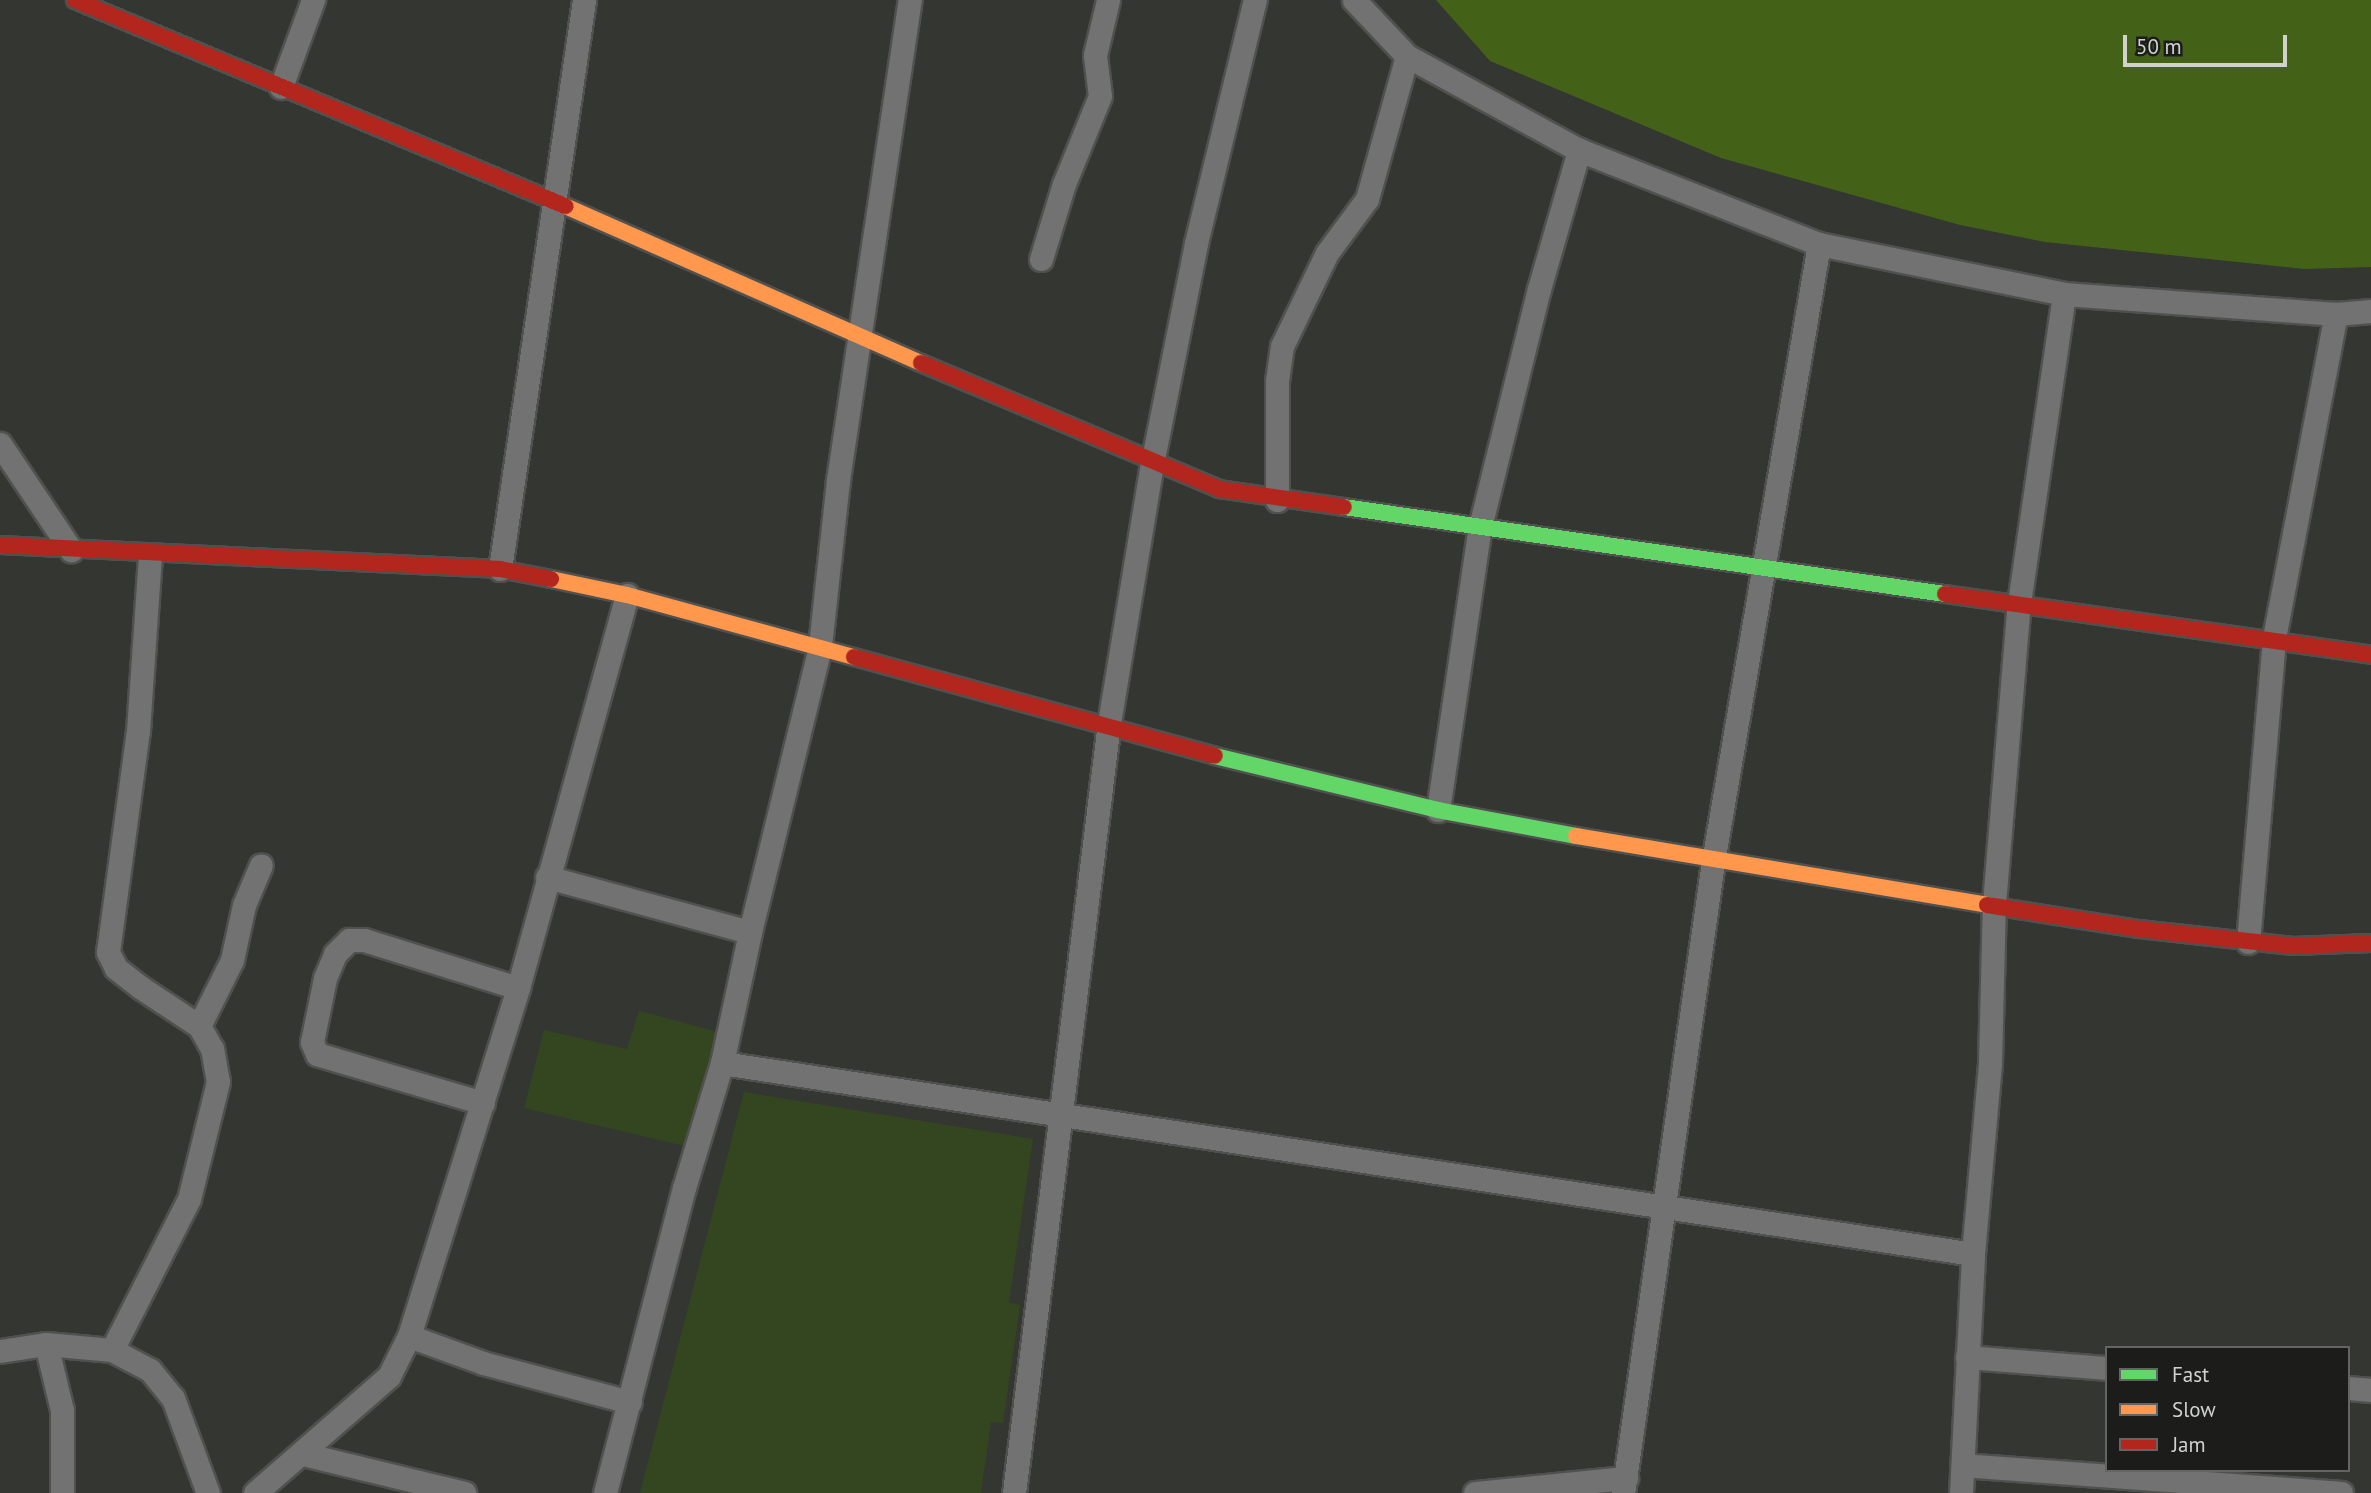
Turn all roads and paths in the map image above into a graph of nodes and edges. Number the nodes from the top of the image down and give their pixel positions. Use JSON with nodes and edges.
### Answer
{"nodes":[{"id":1,"x":75,"y":0,"type":"edge"},
{"id":2,"x":313,"y":0,"type":"edge"},
{"id":3,"x":584,"y":0,"type":"edge"},
{"id":4,"x":910,"y":0,"type":"edge"},
{"id":5,"x":1108,"y":0,"type":"edge"},
{"id":6,"x":1255,"y":0,"type":"edge"},
{"id":7,"x":1354,"y":0,"type":"edge"},
{"id":8,"x":1407,"y":56,"type":"junction"},
{"id":9,"x":281,"y":88,"type":"junction"},
{"id":10,"x":1579,"y":150,"type":"junction"},
{"id":11,"x":553,"y":201,"type":"junction"},
{"id":12,"x":1819,"y":244,"type":"junction"},
{"id":13,"x":1041,"y":259,"type":"dead end"},
{"id":14,"x":2064,"y":294,"type":"junction"},
{"id":15,"x":2371,"y":311,"type":"edge"},
{"id":16,"x":2336,"y":314,"type":"junction"},
{"id":17,"x":859,"y":338,"type":"junction"},
{"id":18,"x":0,"y":444,"type":"edge"},
{"id":19,"x":1152,"y":464,"type":"junction"},
{"id":20,"x":1277,"y":500,"type":"junction"},
{"id":21,"x":1480,"y":527,"type":"junction"},
{"id":22,"x":0,"y":545,"type":"edge"},
{"id":23,"x":71,"y":550,"type":"junction"},
{"id":24,"x":150,"y":555,"type":"junction"},
{"id":25,"x":1761,"y":568,"type":"junction"},
{"id":26,"x":500,"y":569,"type":"junction"},
{"id":27,"x":627,"y":596,"type":"junction"},
{"id":28,"x":2019,"y":604,"type":"junction"},
{"id":29,"x":2274,"y":638,"type":"junction"},
{"id":30,"x":820,"y":646,"type":"junction"},
{"id":31,"x":2371,"y":655,"type":"edge"},
{"id":32,"x":1109,"y":723,"type":"junction"},
{"id":33,"x":1437,"y":810,"type":"junction"},
{"id":34,"x":1713,"y":862,"type":"junction"},
{"id":35,"x":261,"y":865,"type":"dead end"},
{"id":36,"x":547,"y":877,"type":"junction"},
{"id":37,"x":1994,"y":904,"type":"junction"},
{"id":38,"x":750,"y":932,"type":"junction"},
{"id":39,"x":2248,"y":942,"type":"junction"},
{"id":40,"x":2371,"y":943,"type":"edge"},
{"id":41,"x":518,"y":988,"type":"junction"},
{"id":42,"x":199,"y":1026,"type":"junction"},
{"id":43,"x":722,"y":1063,"type":"junction"},
{"id":44,"x":483,"y":1103,"type":"junction"},
{"id":45,"x":1057,"y":1114,"type":"junction"},
{"id":46,"x":1664,"y":1204,"type":"junction"},
{"id":47,"x":1973,"y":1254,"type":"junction"},
{"id":48,"x":408,"y":1336,"type":"junction"},
{"id":49,"x":46,"y":1344,"type":"junction"},
{"id":50,"x":112,"y":1350,"type":"junction"},
{"id":51,"x":0,"y":1351,"type":"edge"},
{"id":52,"x":1967,"y":1357,"type":"junction"},
{"id":53,"x":2105,"y":1368,"type":"edge"},
{"id":54,"x":2350,"y":1388,"type":"edge"},
{"id":55,"x":2371,"y":1390,"type":"edge"},
{"id":56,"x":631,"y":1402,"type":"junction"},
{"id":57,"x":303,"y":1454,"type":"junction"},
{"id":58,"x":1963,"y":1465,"type":"junction"},
{"id":59,"x":1625,"y":1486,"type":"edge"},
{"id":60,"x":62,"y":1493,"type":"edge"},
{"id":61,"x":208,"y":1493,"type":"edge"},
{"id":62,"x":255,"y":1493,"type":"edge"},
{"id":63,"x":464,"y":1493,"type":"edge"},
{"id":64,"x":605,"y":1493,"type":"edge"},
{"id":65,"x":1014,"y":1493,"type":"edge"},
{"id":66,"x":1475,"y":1493,"type":"edge"},
{"id":67,"x":1961,"y":1493,"type":"edge"},
{"id":68,"x":2341,"y":1493,"type":"edge"}],
"edges":[{"from":1,"to":9,"type":"main road"},
{"from":2,"to":9,"type":"street"},
{"from":3,"to":11,"type":"street"},
{"from":4,"to":17,"type":"street"},
{"from":5,"to":13,"type":"street"},
{"from":6,"to":19,"type":"street"},
{"from":7,"to":8,"type":"street"},
{"from":8,"to":10,"type":"street"},
{"from":8,"to":20,"type":"street"},
{"from":9,"to":11,"type":"main road"},
{"from":10,"to":12,"type":"street"},
{"from":10,"to":21,"type":"street"},
{"from":11,"to":17,"type":"main road"},
{"from":11,"to":26,"type":"street"},
{"from":12,"to":14,"type":"street"},
{"from":12,"to":25,"type":"street"},
{"from":14,"to":16,"type":"street"},
{"from":14,"to":28,"type":"street"},
{"from":15,"to":16,"type":"street"},
{"from":16,"to":29,"type":"street"},
{"from":17,"to":19,"type":"main road"},
{"from":17,"to":30,"type":"street"},
{"from":18,"to":23,"type":"street"},
{"from":19,"to":20,"type":"main road"},
{"from":19,"to":32,"type":"street"},
{"from":20,"to":21,"type":"main road"},
{"from":21,"to":25,"type":"main road"},
{"from":21,"to":33,"type":"street"},
{"from":22,"to":23,"type":"main road"},
{"from":23,"to":24,"type":"main road"},
{"from":24,"to":26,"type":"main road"},
{"from":24,"to":42,"type":"street"},
{"from":25,"to":28,"type":"main road"},
{"from":25,"to":34,"type":"street"},
{"from":26,"to":27,"type":"main road"},
{"from":27,"to":30,"type":"main road"},
{"from":27,"to":36,"type":"street"},
{"from":28,"to":29,"type":"main road"},
{"from":28,"to":37,"type":"street"},
{"from":29,"to":31,"type":"main road"},
{"from":29,"to":39,"type":"street"},
{"from":30,"to":32,"type":"main road"},
{"from":30,"to":38,"type":"street"},
{"from":32,"to":33,"type":"main road"},
{"from":32,"to":45,"type":"street"},
{"from":33,"to":34,"type":"main road"},
{"from":34,"to":37,"type":"main road"},
{"from":34,"to":46,"type":"street"},
{"from":35,"to":42,"type":"street"},
{"from":36,"to":38,"type":"street"},
{"from":36,"to":41,"type":"street"},
{"from":37,"to":39,"type":"main road"},
{"from":37,"to":47,"type":"street"},
{"from":38,"to":43,"type":"street"},
{"from":39,"to":40,"type":"main road"},
{"from":41,"to":44,"type":"street"},
{"from":41,"to":44,"type":"street"},
{"from":42,"to":50,"type":"street"},
{"from":43,"to":45,"type":"street"},
{"from":43,"to":56,"type":"street"},
{"from":44,"to":48,"type":"street"},
{"from":45,"to":46,"type":"street"},
{"from":45,"to":65,"type":"street"},
{"from":46,"to":47,"type":"street"},
{"from":46,"to":59,"type":"street"},
{"from":47,"to":52,"type":"street"},
{"from":48,"to":56,"type":"street"},
{"from":48,"to":57,"type":"street"},
{"from":49,"to":50,"type":"street"},
{"from":49,"to":51,"type":"street"},
{"from":49,"to":60,"type":"street"},
{"from":50,"to":61,"type":"street"},
{"from":52,"to":53,"type":"street"},
{"from":52,"to":58,"type":"street"},
{"from":54,"to":55,"type":"street"},
{"from":56,"to":64,"type":"street"},
{"from":57,"to":62,"type":"street"},
{"from":57,"to":63,"type":"street"},
{"from":58,"to":67,"type":"street"},
{"from":58,"to":68,"type":"street"},
{"from":59,"to":66,"type":"street"}]}
